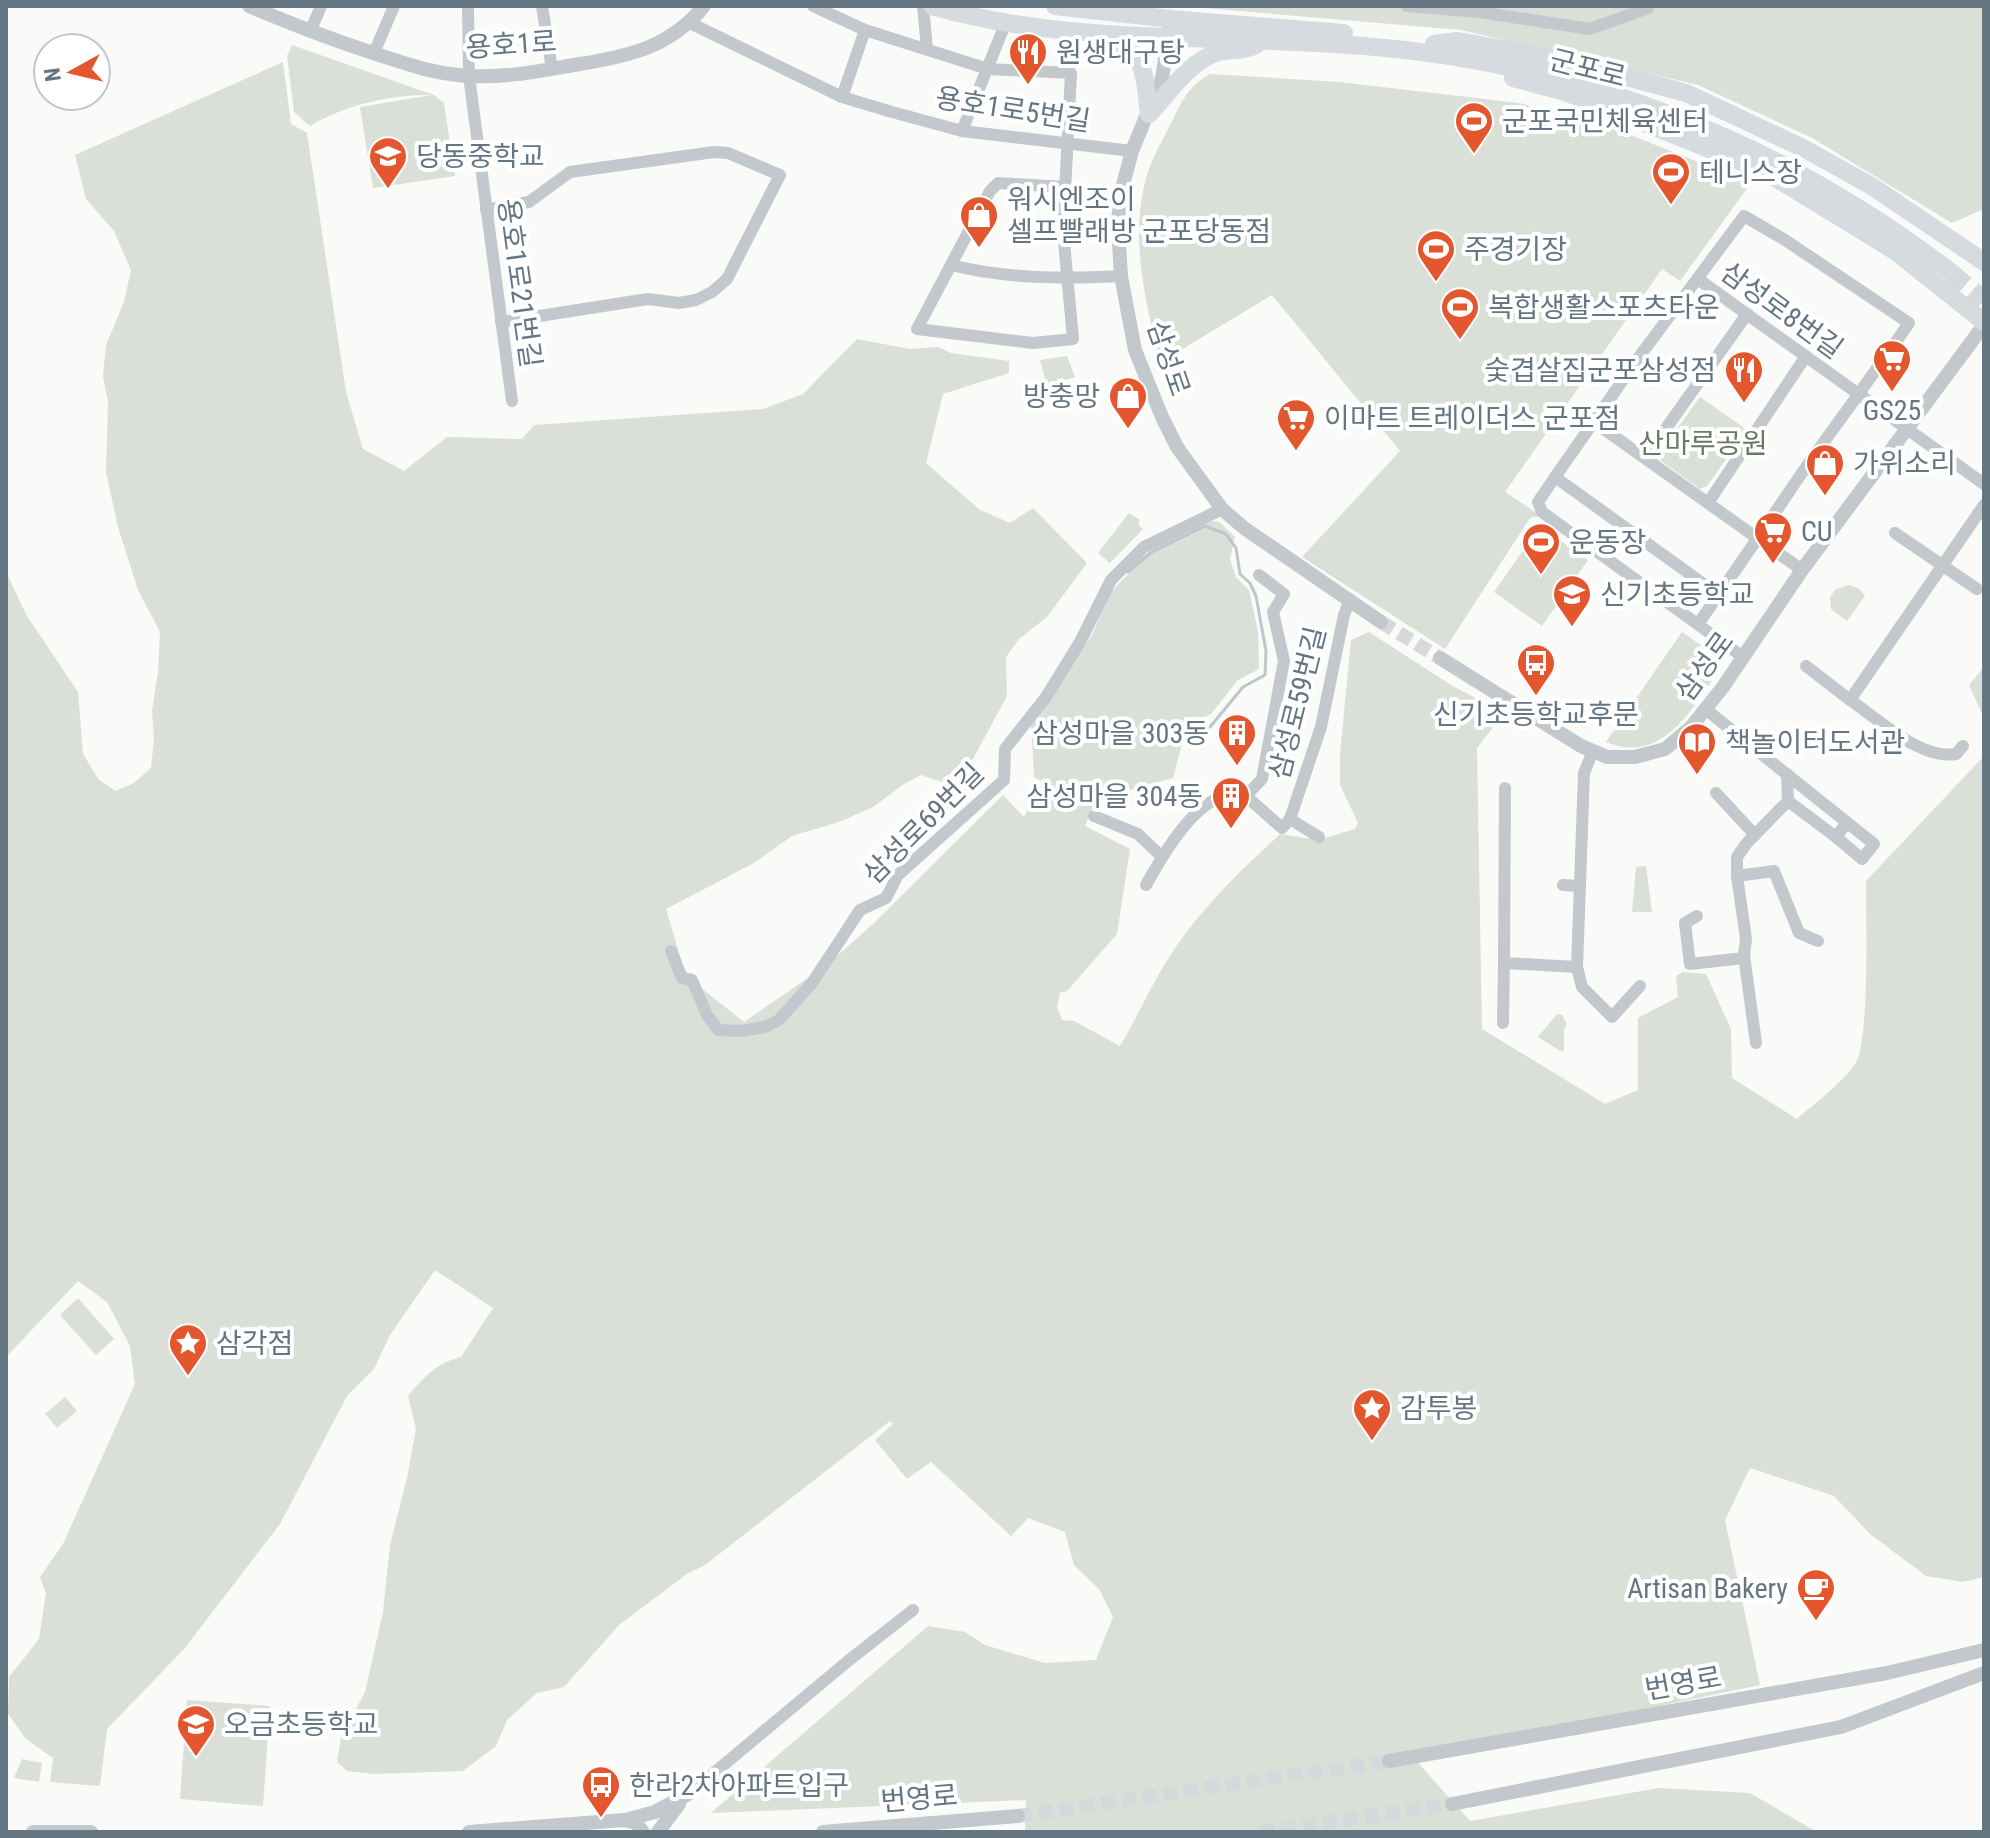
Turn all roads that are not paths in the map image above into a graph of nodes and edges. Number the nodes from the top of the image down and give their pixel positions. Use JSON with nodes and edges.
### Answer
{"nodes":[{"id":1,"x":249,"y":6,"type":"edge"},
{"id":2,"x":321,"y":6,"type":"edge"},
{"id":3,"x":394,"y":6,"type":"edge"},
{"id":4,"x":468,"y":6,"type":"edge"},
{"id":5,"x":542,"y":6,"type":"edge"},
{"id":6,"x":704,"y":6,"type":"edge"},
{"id":7,"x":813,"y":6,"type":"edge"},
{"id":8,"x":923,"y":6,"type":"edge"},
{"id":9,"x":932,"y":6,"type":"edge"},
{"id":10,"x":1055,"y":6,"type":"edge"},
{"id":11,"x":1407,"y":6,"type":"edge"},
{"id":12,"x":1453,"y":8,"type":"edge"},
{"id":13,"x":1648,"y":8,"type":"dead end"},
{"id":14,"x":1479,"y":9,"type":"edge"},
{"id":15,"x":1504,"y":11,"type":"edge"},
{"id":16,"x":1006,"y":22,"type":"junction"},
{"id":17,"x":690,"y":23,"type":"junction"},
{"id":18,"x":1170,"y":28,"type":"junction"},
{"id":19,"x":865,"y":30,"type":"junction"},
{"id":20,"x":1081,"y":31,"type":"junction"},
{"id":21,"x":310,"y":32,"type":"junction"},
{"id":22,"x":1337,"y":32,"type":"junction"},
{"id":23,"x":1273,"y":40,"type":"junction"},
{"id":24,"x":1434,"y":44,"type":"junction"},
{"id":25,"x":927,"y":49,"type":"junction"},
{"id":26,"x":374,"y":53,"type":"junction"},
{"id":27,"x":1487,"y":61,"type":"junction"},
{"id":28,"x":552,"y":69,"type":"junction"},
{"id":29,"x":988,"y":69,"type":"junction"},
{"id":30,"x":469,"y":76,"type":"junction"},
{"id":31,"x":842,"y":97,"type":"junction"},
{"id":32,"x":1149,"y":114,"type":"junction"},
{"id":33,"x":962,"y":131,"type":"junction"},
{"id":34,"x":1068,"y":143,"type":"junction"},
{"id":35,"x":1132,"y":151,"type":"junction"},
{"id":36,"x":1064,"y":187,"type":"junction"},
{"id":37,"x":486,"y":210,"type":"junction"},
{"id":38,"x":1984,"y":262,"type":"edge"},
{"id":39,"x":1960,"y":263,"type":"junction"},
{"id":40,"x":951,"y":265,"type":"junction"},
{"id":41,"x":1121,"y":276,"type":"junction"},
{"id":42,"x":1066,"y":278,"type":"junction"},
{"id":43,"x":1698,"y":279,"type":"junction"},
{"id":44,"x":1935,"y":284,"type":"junction"},
{"id":45,"x":1747,"y":314,"type":"junction"},
{"id":46,"x":501,"y":322,"type":"junction"},
{"id":47,"x":1984,"y":324,"type":"edge"},
{"id":48,"x":1806,"y":356,"type":"junction"},
{"id":49,"x":1860,"y":395,"type":"junction"},
{"id":50,"x":512,"y":401,"type":"dead end"},
{"id":51,"x":1594,"y":422,"type":"junction"},
{"id":52,"x":1907,"y":429,"type":"junction"},
{"id":53,"x":1645,"y":458,"type":"junction"},
{"id":54,"x":1555,"y":477,"type":"junction"},
{"id":55,"x":1984,"y":484,"type":"edge"},
{"id":56,"x":1708,"y":503,"type":"junction"},
{"id":57,"x":1984,"y":505,"type":"edge"},
{"id":58,"x":1222,"y":509,"type":"junction"},
{"id":59,"x":1895,"y":533,"type":"dead end"},
{"id":60,"x":1758,"y":539,"type":"junction"},
{"id":61,"x":1942,"y":565,"type":"junction"},
{"id":62,"x":1802,"y":570,"type":"junction"},
{"id":63,"x":1259,"y":575,"type":"dead end"},
{"id":64,"x":1977,"y":589,"type":"dead end"},
{"id":65,"x":1719,"y":595,"type":"junction"},
{"id":66,"x":1350,"y":599,"type":"junction"},
{"id":67,"x":1381,"y":622,"type":"tunnel mouth"},
{"id":68,"x":1698,"y":624,"type":"junction"},
{"id":69,"x":1743,"y":657,"type":"junction"},
{"id":70,"x":1440,"y":658,"type":"tunnel mouth"},
{"id":71,"x":1806,"y":666,"type":"dead end"},
{"id":72,"x":1850,"y":700,"type":"junction"},
{"id":73,"x":1706,"y":709,"type":"junction"},
{"id":74,"x":1963,"y":746,"type":"dead end"},
{"id":75,"x":1593,"y":751,"type":"junction"},
{"id":76,"x":1787,"y":774,"type":"junction"},
{"id":77,"x":1505,"y":788,"type":"dead end"},
{"id":78,"x":1716,"y":793,"type":"dead end"},
{"id":79,"x":1246,"y":796,"type":"junction"},
{"id":80,"x":1788,"y":801,"type":"junction"},
{"id":81,"x":1094,"y":816,"type":"dead end"},
{"id":82,"x":1847,"y":822,"type":"junction"},
{"id":83,"x":1286,"y":824,"type":"junction"},
{"id":84,"x":1755,"y":835,"type":"junction"},
{"id":85,"x":1319,"y":837,"type":"dead end"},
{"id":86,"x":1836,"y":837,"type":"junction"},
{"id":87,"x":1162,"y":857,"type":"junction"},
{"id":88,"x":1737,"y":876,"type":"junction"},
{"id":89,"x":1146,"y":885,"type":"dead end"},
{"id":90,"x":1563,"y":885,"type":"dead end"},
{"id":91,"x":1580,"y":886,"type":"junction"},
{"id":92,"x":1697,"y":916,"type":"dead end"},
{"id":93,"x":1818,"y":941,"type":"dead end"},
{"id":94,"x":671,"y":951,"type":"dead end"},
{"id":95,"x":1744,"y":958,"type":"junction"},
{"id":96,"x":1504,"y":963,"type":"junction"},
{"id":97,"x":1577,"y":967,"type":"junction"},
{"id":98,"x":1640,"y":986,"type":"dead end"},
{"id":99,"x":1503,"y":1023,"type":"dead end"},
{"id":100,"x":1756,"y":1043,"type":"dead end"},
{"id":101,"x":913,"y":1610,"type":"dead end"},
{"id":102,"x":1984,"y":1650,"type":"edge"},
{"id":103,"x":1984,"y":1673,"type":"edge"},
{"id":104,"x":1389,"y":1761,"type":"tunnel mouth"},
{"id":105,"x":690,"y":1793,"type":"junction"},
{"id":106,"x":1452,"y":1804,"type":"tunnel mouth"},
{"id":107,"x":1018,"y":1816,"type":"tunnel mouth"},
{"id":108,"x":624,"y":1820,"type":"junction"},
{"id":109,"x":33,"y":1832,"type":"edge"},
{"id":110,"x":91,"y":1832,"type":"edge"},
{"id":111,"x":469,"y":1832,"type":"edge"},
{"id":112,"x":643,"y":1832,"type":"edge"},
{"id":113,"x":658,"y":1832,"type":"edge"},
{"id":114,"x":823,"y":1832,"type":"edge"}],
"edges":[{"from":1,"to":21,"type":"street","name":"용호1로"},
{"from":2,"to":21,"type":"street"},
{"from":3,"to":26,"type":"street"},
{"from":4,"to":30,"type":"street","name":"용호1로21번길"},
{"from":5,"to":28,"type":"street"},
{"from":6,"to":17,"type":"street","name":"용호1로"},
{"from":7,"to":19,"type":"street"},
{"from":8,"to":25,"type":"street"},
{"from":9,"to":16,"type":"main road","name":"군포로"},
{"from":10,"to":18,"type":"main road","name":"군포로"},
{"from":11,"to":12,"type":"street"},
{"from":12,"to":14,"type":"street"},
{"from":13,"to":15,"type":"street"},
{"from":14,"to":15,"type":"street"},
{"from":16,"to":20,"type":"main road","name":"군포로"},
{"from":16,"to":29,"type":"street"},
{"from":17,"to":28,"type":"street","name":"용호1로"},
{"from":17,"to":31,"type":"street","name":"용호1로5번길"},
{"from":18,"to":20,"type":"main road","name":"군포로"},
{"from":18,"to":22,"type":"main road","name":"군포로"},
{"from":18,"to":23,"type":"main road","name":"군포로"},
{"from":18,"to":32,"type":"street","name":"삼성로"},
{"from":19,"to":25,"type":"street"},
{"from":19,"to":31,"type":"street"},
{"from":20,"to":32,"type":"main road"},
{"from":21,"to":26,"type":"street","name":"용호1로"},
{"from":22,"to":23,"type":"main road"},
{"from":22,"to":24,"type":"main road","name":"군포로"},
{"from":23,"to":27,"type":"main road","name":"군포로"},
{"from":23,"to":32,"type":"main road"},
{"from":24,"to":39,"type":"main road","name":"군포로"},
{"from":24,"to":39,"type":"main road","name":"군포로"},
{"from":25,"to":29,"type":"street"},
{"from":26,"to":30,"type":"street","name":"용호1로"},
{"from":27,"to":39,"type":"main road","name":"군포로"},
{"from":27,"to":44,"type":"main road","name":"군포로"},
{"from":28,"to":30,"type":"street","name":"용호1로"},
{"from":29,"to":33,"type":"street"},
{"from":29,"to":34,"type":"street"},
{"from":30,"to":37,"type":"street","name":"용호1로21번길"},
{"from":31,"to":33,"type":"street","name":"용호1로5번길"},
{"from":32,"to":35,"type":"street","name":"삼성로"},
{"from":33,"to":34,"type":"street","name":"용호1로5번길"},
{"from":34,"to":35,"type":"street","name":"용호1로5번길"},
{"from":34,"to":36,"type":"street"},
{"from":35,"to":41,"type":"street","name":"삼성로"},
{"from":36,"to":40,"type":"street"},
{"from":36,"to":42,"type":"street"},
{"from":37,"to":46,"type":"street","name":"용호1로21번길"},
{"from":37,"to":46,"type":"street"},
{"from":38,"to":39,"type":"main road","name":"군포로"},
{"from":39,"to":44,"type":"main road"},
{"from":40,"to":42,"type":"street"},
{"from":40,"to":42,"type":"street"},
{"from":41,"to":42,"type":"street"},
{"from":41,"to":58,"type":"street","name":"삼성로"},
{"from":43,"to":45,"type":"street","name":"삼성로8번길"},
{"from":43,"to":49,"type":"street","name":"삼성로8번길"},
{"from":43,"to":51,"type":"street"},
{"from":44,"to":47,"type":"main road","name":"군포로"},
{"from":45,"to":48,"type":"street","name":"삼성로8번길"},
{"from":45,"to":53,"type":"street"},
{"from":46,"to":50,"type":"street","name":"용호1로21번길"},
{"from":47,"to":52,"type":"street","name":"삼성로"},
{"from":48,"to":49,"type":"street","name":"삼성로8번길"},
{"from":48,"to":56,"type":"street"},
{"from":49,"to":52,"type":"street","name":"삼성로8번길"},
{"from":49,"to":60,"type":"street"},
{"from":51,"to":53,"type":"street"},
{"from":51,"to":54,"type":"street"},
{"from":52,"to":55,"type":"street","name":"삼성로8번길"},
{"from":52,"to":62,"type":"street","name":"삼성로"},
{"from":53,"to":56,"type":"street"},
{"from":54,"to":65,"type":"street"},
{"from":54,"to":68,"type":"street"},
{"from":56,"to":60,"type":"street"},
{"from":57,"to":61,"type":"street"},
{"from":58,"to":66,"type":"street","name":"삼성로"},
{"from":58,"to":94,"type":"street","name":"삼성로69번길"},
{"from":59,"to":61,"type":"street"},
{"from":60,"to":62,"type":"street"},
{"from":60,"to":65,"type":"street"},
{"from":61,"to":64,"type":"street"},
{"from":61,"to":72,"type":"street"},
{"from":62,"to":69,"type":"street","name":"삼성로"},
{"from":63,"to":79,"type":"street"},
{"from":65,"to":68,"type":"street"},
{"from":66,"to":67,"type":"street","name":"삼성로"},
{"from":66,"to":83,"type":"street","name":"삼성로59번길"},
{"from":68,"to":69,"type":"street"},
{"from":69,"to":73,"type":"street","name":"삼성로"},
{"from":70,"to":75,"type":"street","name":"삼성로"},
{"from":71,"to":72,"type":"street"},
{"from":72,"to":74,"type":"street"},
{"from":73,"to":75,"type":"street","name":"삼성로"},
{"from":73,"to":76,"type":"street"},
{"from":75,"to":91,"type":"street"},
{"from":76,"to":80,"type":"street"},
{"from":76,"to":82,"type":"street"},
{"from":77,"to":96,"type":"street"},
{"from":78,"to":84,"type":"street"},
{"from":79,"to":83,"type":"street"},
{"from":79,"to":87,"type":"street"},
{"from":80,"to":84,"type":"street"},
{"from":80,"to":86,"type":"street"},
{"from":81,"to":87,"type":"street"},
{"from":82,"to":86,"type":"street"},
{"from":82,"to":86,"type":"street"},
{"from":83,"to":85,"type":"street","name":"삼성로59번길"},
{"from":84,"to":88,"type":"street"},
{"from":87,"to":89,"type":"street"},
{"from":88,"to":93,"type":"street"},
{"from":88,"to":95,"type":"street"},
{"from":90,"to":91,"type":"street"},
{"from":91,"to":97,"type":"street"},
{"from":92,"to":95,"type":"street"},
{"from":95,"to":100,"type":"street"},
{"from":96,"to":97,"type":"street"},
{"from":96,"to":99,"type":"street"},
{"from":97,"to":98,"type":"street"},
{"from":101,"to":105,"type":"street"},
{"from":102,"to":104,"type":"street","name":"번영로"},
{"from":103,"to":106,"type":"street"},
{"from":105,"to":108,"type":"street"},
{"from":105,"to":113,"type":"street"},
{"from":107,"to":114,"type":"street","name":"번영로"},
{"from":108,"to":111,"type":"street"},
{"from":108,"to":112,"type":"street"},
{"from":109,"to":110,"type":"street"}]}
